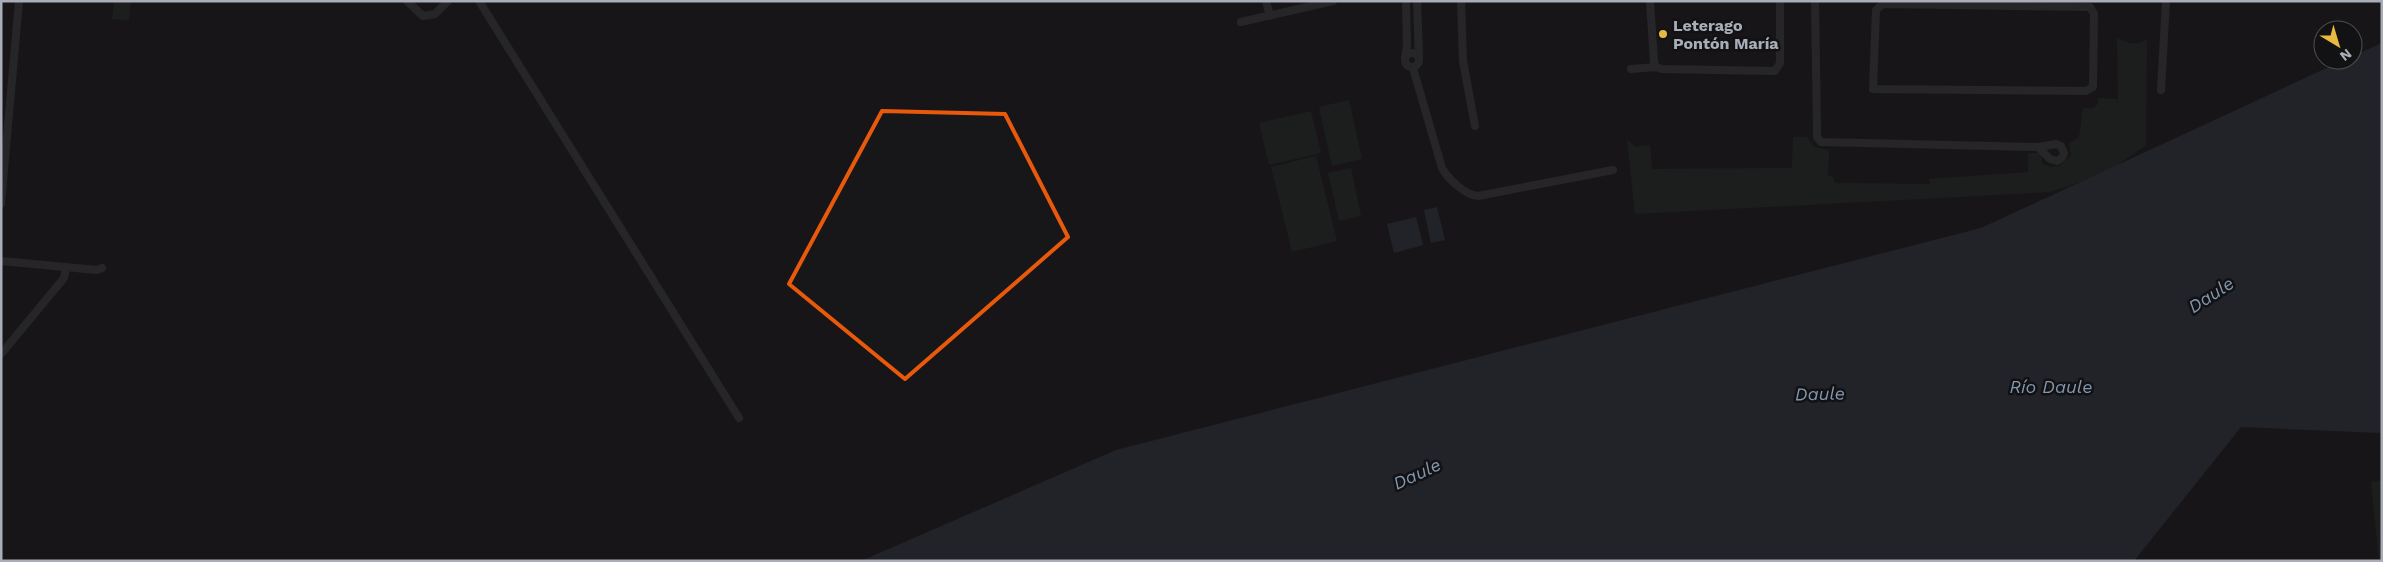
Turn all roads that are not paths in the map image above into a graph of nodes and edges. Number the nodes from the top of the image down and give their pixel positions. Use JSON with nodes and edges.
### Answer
{"nodes":[{"id":1,"x":19,"y":1,"type":"edge"},
{"id":2,"x":407,"y":1,"type":"edge"},
{"id":3,"x":448,"y":1,"type":"edge"},
{"id":4,"x":479,"y":1,"type":"edge"},
{"id":5,"x":1266,"y":1,"type":"edge"},
{"id":6,"x":1333,"y":1,"type":"edge"},
{"id":7,"x":1406,"y":1,"type":"edge"},
{"id":8,"x":1417,"y":1,"type":"edge"},
{"id":9,"x":1461,"y":1,"type":"edge"},
{"id":10,"x":1650,"y":1,"type":"edge"},
{"id":11,"x":1780,"y":1,"type":"edge"},
{"id":12,"x":1815,"y":1,"type":"edge"},
{"id":13,"x":2166,"y":1,"type":"edge"},
{"id":14,"x":1883,"y":2,"type":"edge"},
{"id":15,"x":1270,"y":16,"type":"junction"},
{"id":16,"x":1241,"y":22,"type":"dead end"},
{"id":17,"x":1405,"y":58,"type":"junction"},
{"id":18,"x":1419,"y":58,"type":"junction"},
{"id":19,"x":1656,"y":67,"type":"junction"},
{"id":20,"x":1413,"y":68,"type":"junction"},
{"id":21,"x":1631,"y":69,"type":"dead end"},
{"id":22,"x":2161,"y":90,"type":"dead end"},
{"id":23,"x":1476,"y":126,"type":"dead end"},
{"id":24,"x":2038,"y":147,"type":"dead end"},
{"id":25,"x":1613,"y":170,"type":"dead end"},
{"id":26,"x":1,"y":204,"type":"edge"},
{"id":27,"x":1,"y":261,"type":"edge"},
{"id":28,"x":66,"y":268,"type":"junction"},
{"id":29,"x":102,"y":268,"type":"dead end"},
{"id":30,"x":1,"y":354,"type":"edge"},
{"id":31,"x":739,"y":418,"type":"dead end"}],
"edges":[{"from":1,"to":26,"type":"street"},
{"from":2,"to":3,"type":"street"},
{"from":4,"to":31,"type":"street"},
{"from":5,"to":15,"type":"street"},
{"from":6,"to":15,"type":"street"},
{"from":7,"to":17,"type":"street"},
{"from":8,"to":18,"type":"street"},
{"from":9,"to":23,"type":"street"},
{"from":10,"to":19,"type":"street"},
{"from":11,"to":19,"type":"street"},
{"from":12,"to":24,"type":"street"},
{"from":13,"to":22,"type":"street"},
{"from":14,"to":14,"type":"street"},
{"from":15,"to":16,"type":"street"},
{"from":17,"to":18,"type":"street"},
{"from":17,"to":20,"type":"street"},
{"from":18,"to":20,"type":"street"},
{"from":19,"to":21,"type":"street"},
{"from":20,"to":25,"type":"street"},
{"from":27,"to":28,"type":"street"},
{"from":28,"to":29,"type":"street"},
{"from":28,"to":30,"type":"street"}]}
